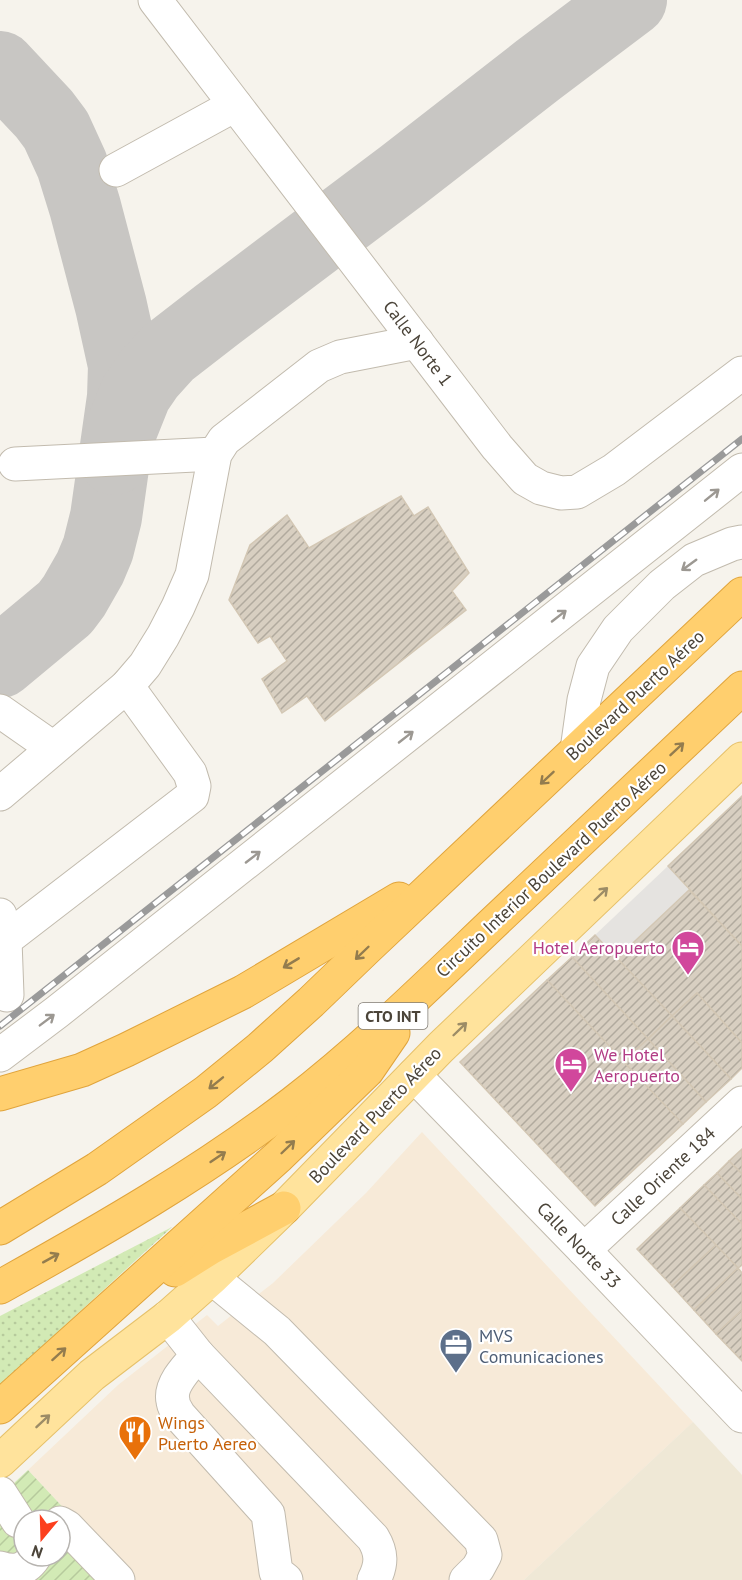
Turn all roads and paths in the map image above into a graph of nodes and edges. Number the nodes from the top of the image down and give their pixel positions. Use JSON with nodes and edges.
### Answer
{"nodes":[{"id":1,"x":155,"y":0,"type":"edge"},
{"id":2,"x":235,"y":105,"type":"junction"},
{"id":3,"x":116,"y":170,"type":"dead end"},
{"id":4,"x":417,"y":342,"type":"junction"},
{"id":5,"x":742,"y":373,"type":"edge"},
{"id":6,"x":215,"y":454,"type":"junction"},
{"id":7,"x":15,"y":464,"type":"dead end"},
{"id":8,"x":742,"y":471,"type":"edge"},
{"id":9,"x":742,"y":542,"type":"edge"},
{"id":10,"x":742,"y":594,"type":"edge"},
{"id":11,"x":127,"y":686,"type":"junction"},
{"id":12,"x":742,"y":688,"type":"edge"},
{"id":13,"x":0,"y":711,"type":"edge"},
{"id":14,"x":53,"y":748,"type":"junction"},
{"id":15,"x":577,"y":750,"type":"junction"},
{"id":16,"x":742,"y":759,"type":"edge"},
{"id":17,"x":0,"y":794,"type":"edge"},
{"id":18,"x":465,"y":855,"type":"junction"},
{"id":19,"x":2,"y":927,"type":"edge"},
{"id":20,"x":421,"y":992,"type":"junction"},
{"id":21,"x":7,"y":994,"type":"dead end"},
{"id":22,"x":0,"y":1055,"type":"edge"},
{"id":23,"x":414,"y":1075,"type":"junction"},
{"id":24,"x":0,"y":1094,"type":"edge"},
{"id":25,"x":742,"y":1103,"type":"edge"},
{"id":26,"x":284,"y":1208,"type":"junction"},
{"id":27,"x":0,"y":1228,"type":"edge"},
{"id":28,"x":584,"y":1250,"type":"junction"},
{"id":29,"x":212,"y":1278,"type":"junction"},
{"id":30,"x":0,"y":1287,"type":"edge"},
{"id":31,"x":105,"y":1314,"type":"junction"},
{"id":32,"x":168,"y":1317,"type":"junction"},
{"id":33,"x":198,"y":1355,"type":"junction"},
{"id":34,"x":0,"y":1407,"type":"edge"},
{"id":35,"x":742,"y":1416,"type":"edge"},
{"id":36,"x":0,"y":1461,"type":"edge"},
{"id":37,"x":0,"y":1493,"type":"edge"},
{"id":38,"x":12,"y":1508,"type":"edge"},
{"id":39,"x":72,"y":1531,"type":"edge"},
{"id":40,"x":72,"y":1551,"type":"edge"},
{"id":41,"x":0,"y":1568,"type":"edge"},
{"id":42,"x":23,"y":1568,"type":"edge"},
{"id":43,"x":108,"y":1570,"type":"edge"},
{"id":44,"x":278,"y":1577,"type":"edge"},
{"id":45,"x":374,"y":1580,"type":"edge"},
{"id":46,"x":466,"y":1580,"type":"edge"}],
"edges":[{"from":1,"to":2,"type":"street","name":"Calle Norte 1"},
{"from":2,"to":3,"type":"street"},
{"from":2,"to":4,"type":"street","name":"Calle Norte 1"},
{"from":4,"to":5,"type":"street","name":"Calle Norte 1"},
{"from":4,"to":6,"type":"street"},
{"from":6,"to":7,"type":"street"},
{"from":6,"to":11,"type":"street"},
{"from":22,"to":8,"type":"street","one_way":true},
{"from":9,"to":15,"type":"street","one_way":true},
{"from":10,"to":15,"type":"highway","name":"Boulevard Puerto Aéreo"},
{"from":11,"to":14,"type":"street"},
{"from":11,"to":19,"type":"street"},
{"from":20,"to":12,"type":"highway","name":"Circuito Interior Boulevard Puerto Aéreo","number":"CTO INT","one_way":true},
{"from":13,"to":14,"type":"street"},
{"from":14,"to":17,"type":"street"},
{"from":15,"to":18,"type":"highway","name":"Boulevard Puerto Aéreo","one_way":true},
{"from":23,"to":16,"type":"main road","name":"Boulevard Puerto Aéreo","number":"CTO INT","one_way":true},
{"from":18,"to":24,"type":"highway","one_way":true},
{"from":18,"to":27,"type":"highway","name":"Boulevard Puerto Aéreo","one_way":true},
{"from":19,"to":21,"type":"street"},
{"from":30,"to":20,"type":"highway","name":"Circuito Interior Boulevard Puerto Aéreo","number":"CTO INT","one_way":true},
{"from":31,"to":20,"type":"highway","one_way":true},
{"from":23,"to":26,"type":"main road","name":"Boulevard Puerto Aéreo","number":"CTO INT"},
{"from":23,"to":28,"type":"street","name":"Calle Norte 33"},
{"from":25,"to":28,"type":"street","name":"Calle Oriente 184"},
{"from":26,"to":29,"type":"main road","name":"Boulevard Puerto Aéreo","number":"CTO INT"},
{"from":26,"to":31,"type":"highway"},
{"from":28,"to":35,"type":"street","name":"Calle Norte 33"},
{"from":29,"to":32,"type":"main road","name":"Boulevard Puerto Aéreo","number":"CTO INT"},
{"from":29,"to":46,"type":"street"},
{"from":34,"to":31,"type":"highway","one_way":true},
{"from":32,"to":33,"type":"street"},
{"from":36,"to":32,"type":"main road","name":"Boulevard Puerto Aéreo","number":"CTO INT","one_way":true},
{"from":33,"to":44,"type":"street"},
{"from":33,"to":45,"type":"street"},
{"from":37,"to":38,"type":"street"},
{"from":39,"to":43,"type":"street"},
{"from":40,"to":43,"type":"street"},
{"from":41,"to":42,"type":"street"}]}
